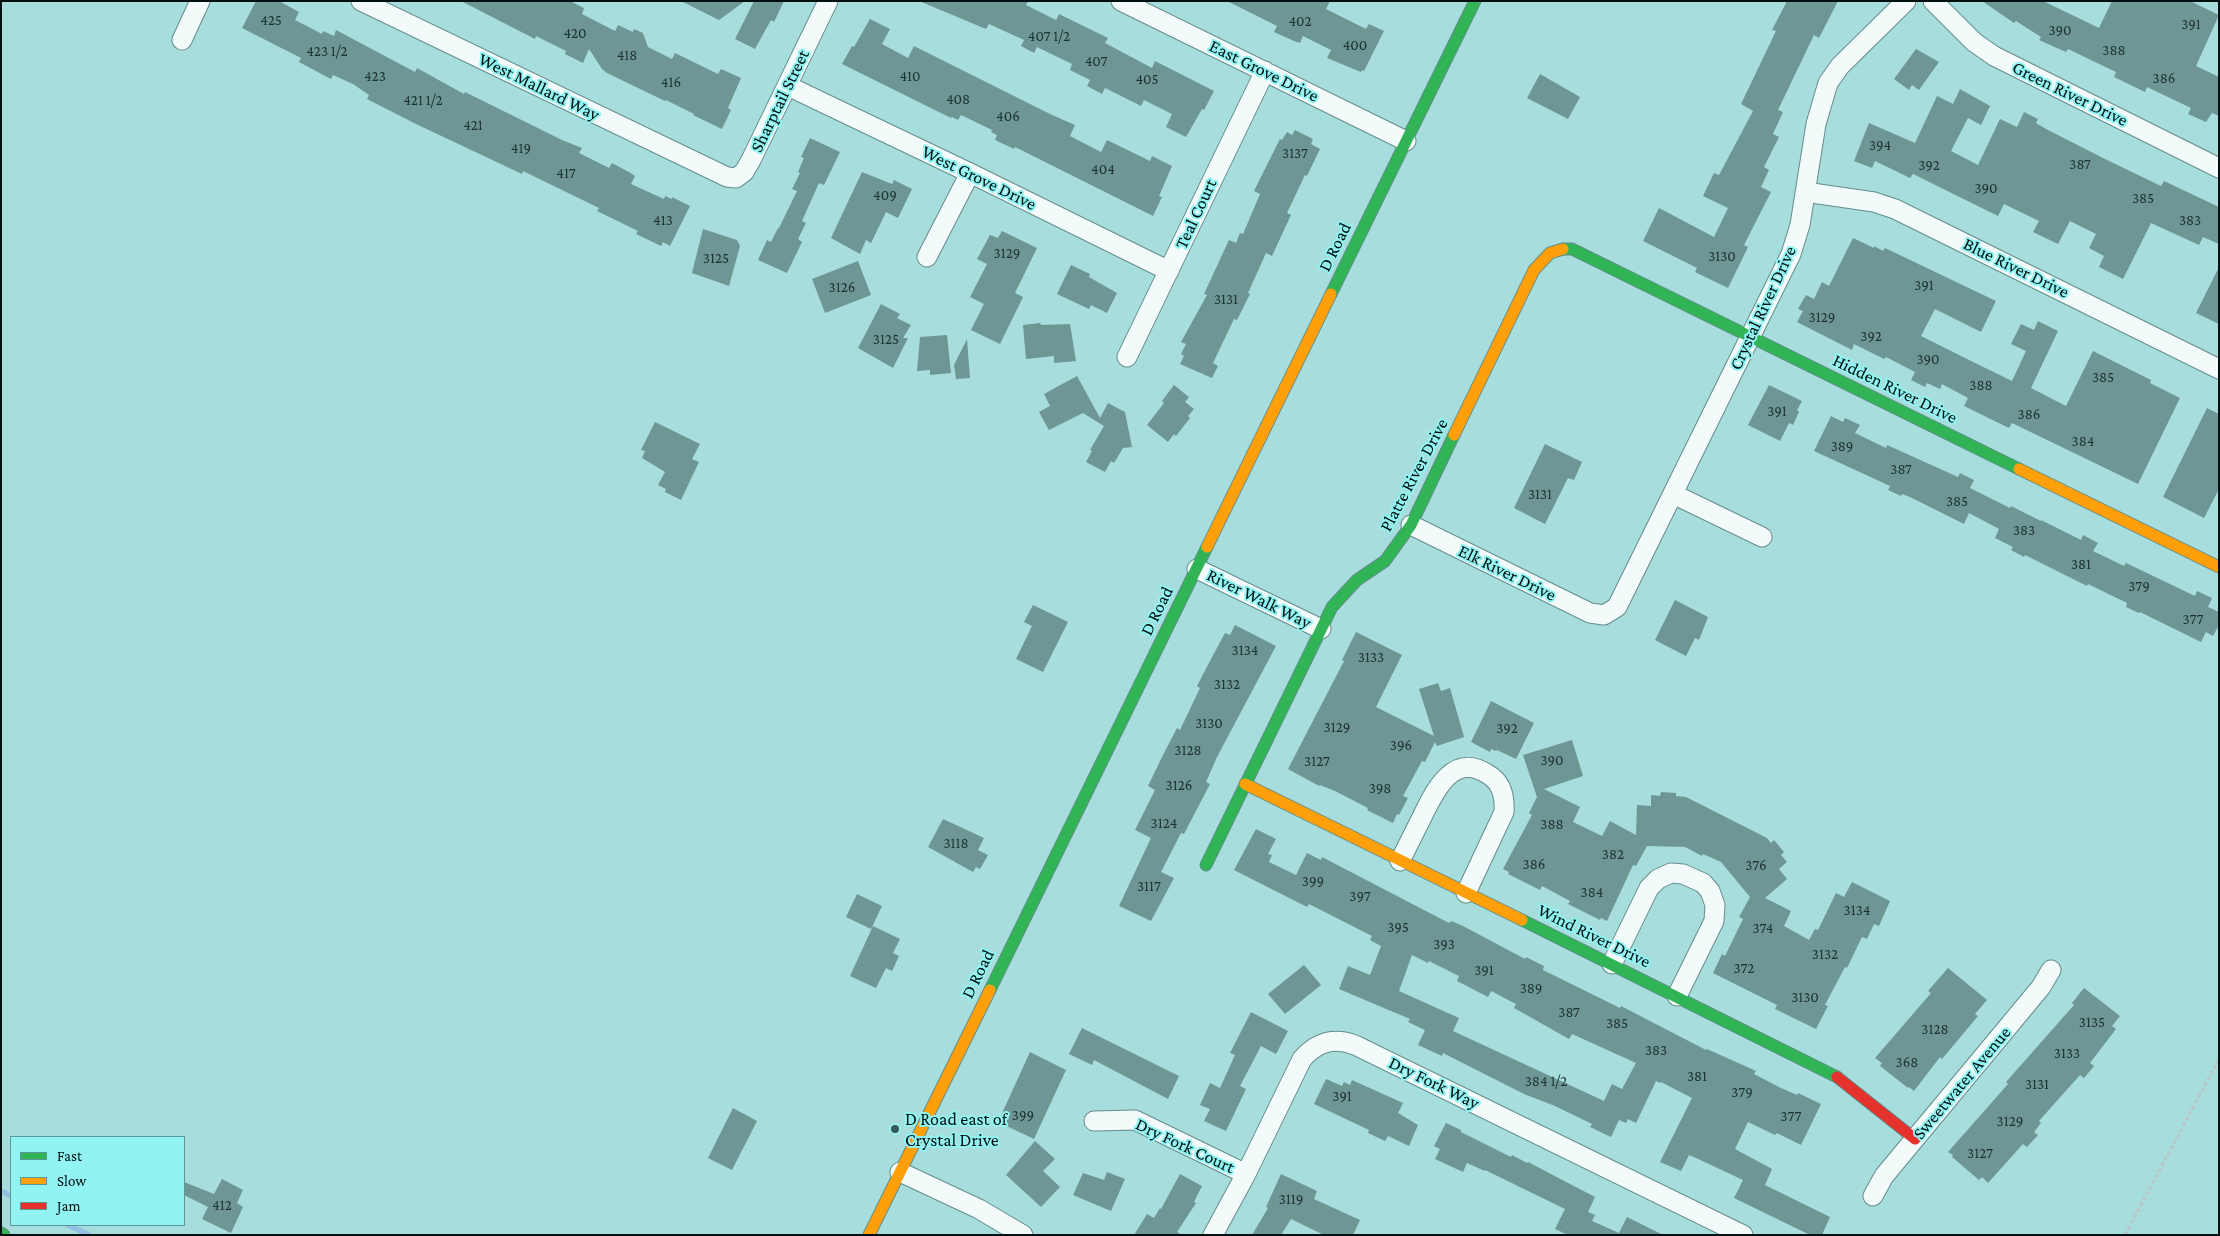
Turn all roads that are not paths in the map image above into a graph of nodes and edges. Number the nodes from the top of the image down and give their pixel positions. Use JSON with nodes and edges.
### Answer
{"nodes":[{"id":1,"x":200,"y":1,"type":"edge"},
{"id":2,"x":361,"y":1,"type":"edge"},
{"id":3,"x":828,"y":1,"type":"edge"},
{"id":4,"x":1121,"y":1,"type":"edge"},
{"id":5,"x":1475,"y":1,"type":"edge"},
{"id":6,"x":1906,"y":1,"type":"edge"},
{"id":7,"x":1933,"y":1,"type":"edge"},
{"id":8,"x":182,"y":40,"type":"dead end"},
{"id":9,"x":1265,"y":72,"type":"junction"},
{"id":10,"x":788,"y":86,"type":"junction"},
{"id":11,"x":1406,"y":141,"type":"junction"},
{"id":12,"x":2219,"y":168,"type":"edge"},
{"id":13,"x":717,"y":172,"type":"joint"},
{"id":14,"x":970,"y":173,"type":"junction"},
{"id":15,"x":1805,"y":192,"type":"junction"},
{"id":16,"x":1555,"y":249,"type":"joint"},
{"id":17,"x":927,"y":257,"type":"dead end"},
{"id":18,"x":1169,"y":271,"type":"junction"},
{"id":19,"x":1750,"y":337,"type":"junction"},
{"id":20,"x":1127,"y":357,"type":"dead end"},
{"id":21,"x":2219,"y":369,"type":"edge"},
{"id":22,"x":1674,"y":494,"type":"junction"},
{"id":23,"x":1411,"y":525,"type":"junction"},
{"id":24,"x":1762,"y":537,"type":"dead end"},
{"id":25,"x":2219,"y":567,"type":"edge"},
{"id":26,"x":1197,"y":568,"type":"junction"},
{"id":27,"x":1604,"y":615,"type":"joint"},
{"id":28,"x":1321,"y":629,"type":"junction"},
{"id":29,"x":1245,"y":784,"type":"junction"},
{"id":30,"x":1400,"y":861,"type":"junction"},
{"id":31,"x":1206,"y":865,"type":"dead end"},
{"id":32,"x":1466,"y":893,"type":"junction"},
{"id":33,"x":1612,"y":964,"type":"junction"},
{"id":34,"x":2051,"y":970,"type":"dead end"},
{"id":35,"x":1677,"y":996,"type":"junction"},
{"id":36,"x":1094,"y":1121,"type":"dead end"},
{"id":37,"x":1915,"y":1139,"type":"junction"},
{"id":38,"x":900,"y":1172,"type":"junction"},
{"id":39,"x":1246,"y":1174,"type":"junction"},
{"id":40,"x":1873,"y":1196,"type":"dead end"},
{"id":41,"x":869,"y":1235,"type":"edge"},
{"id":42,"x":1023,"y":1235,"type":"edge"},
{"id":43,"x":1213,"y":1235,"type":"edge"},
{"id":44,"x":1743,"y":1235,"type":"edge"}],
"edges":[{"from":1,"to":8,"type":"street"},
{"from":2,"to":13,"type":"street","name":"West Mallard Way"},
{"from":3,"to":10,"type":"street","name":"Sharptail Street"},
{"from":4,"to":9,"type":"street","name":"East Grove Drive"},
{"from":5,"to":11,"type":"street","name":"D Road"},
{"from":6,"to":15,"type":"street","name":"Crystal River Drive"},
{"from":7,"to":12,"type":"street","name":"Green River Drive"},
{"from":9,"to":11,"type":"street","name":"East Grove Drive"},
{"from":9,"to":18,"type":"street","name":"Teal Court"},
{"from":10,"to":13,"type":"street","name":"Sharptail Street"},
{"from":10,"to":14,"type":"street","name":"West Grove Drive"},
{"from":11,"to":26,"type":"street","name":"D Road"},
{"from":14,"to":17,"type":"street"},
{"from":14,"to":18,"type":"street","name":"West Grove Drive"},
{"from":15,"to":19,"type":"street","name":"Crystal River Drive"},
{"from":15,"to":21,"type":"street","name":"Blue River Drive"},
{"from":16,"to":19,"type":"street","name":"Hidden River Drive"},
{"from":16,"to":23,"type":"street","name":"Platte River Drive"},
{"from":18,"to":20,"type":"street","name":"Teal Court"},
{"from":19,"to":22,"type":"street","name":"Crystal River Drive"},
{"from":19,"to":25,"type":"street","name":"Hidden River Drive"},
{"from":22,"to":24,"type":"street"},
{"from":22,"to":27,"type":"street","name":"Crystal River Drive"},
{"from":23,"to":27,"type":"street","name":"Elk River Drive"},
{"from":23,"to":28,"type":"street","name":"Platte River Drive"},
{"from":26,"to":28,"type":"street","name":"River Walk Way"},
{"from":26,"to":38,"type":"street","name":"D Road"},
{"from":28,"to":29,"type":"street","name":"Platte River Drive"},
{"from":29,"to":30,"type":"street","name":"Wind River Drive"},
{"from":29,"to":31,"type":"street","name":"Platte River Drive"},
{"from":30,"to":32,"type":"street","name":"Wind River Drive"},
{"from":30,"to":32,"type":"street"},
{"from":32,"to":33,"type":"street","name":"Wind River Drive"},
{"from":33,"to":35,"type":"street","name":"Wind River Drive"},
{"from":33,"to":35,"type":"street"},
{"from":34,"to":37,"type":"street","name":"Sweetwater Avenue"},
{"from":35,"to":37,"type":"street","name":"Wind River Drive"},
{"from":36,"to":39,"type":"street","name":"Dry Fork Court"},
{"from":37,"to":40,"type":"street","name":"Sweetwater Avenue"},
{"from":38,"to":41,"type":"street","name":"D Road"},
{"from":38,"to":42,"type":"street"},
{"from":39,"to":43,"type":"street","name":"Dry Fork Way"},
{"from":39,"to":44,"type":"street","name":"Dry Fork Way"}]}
